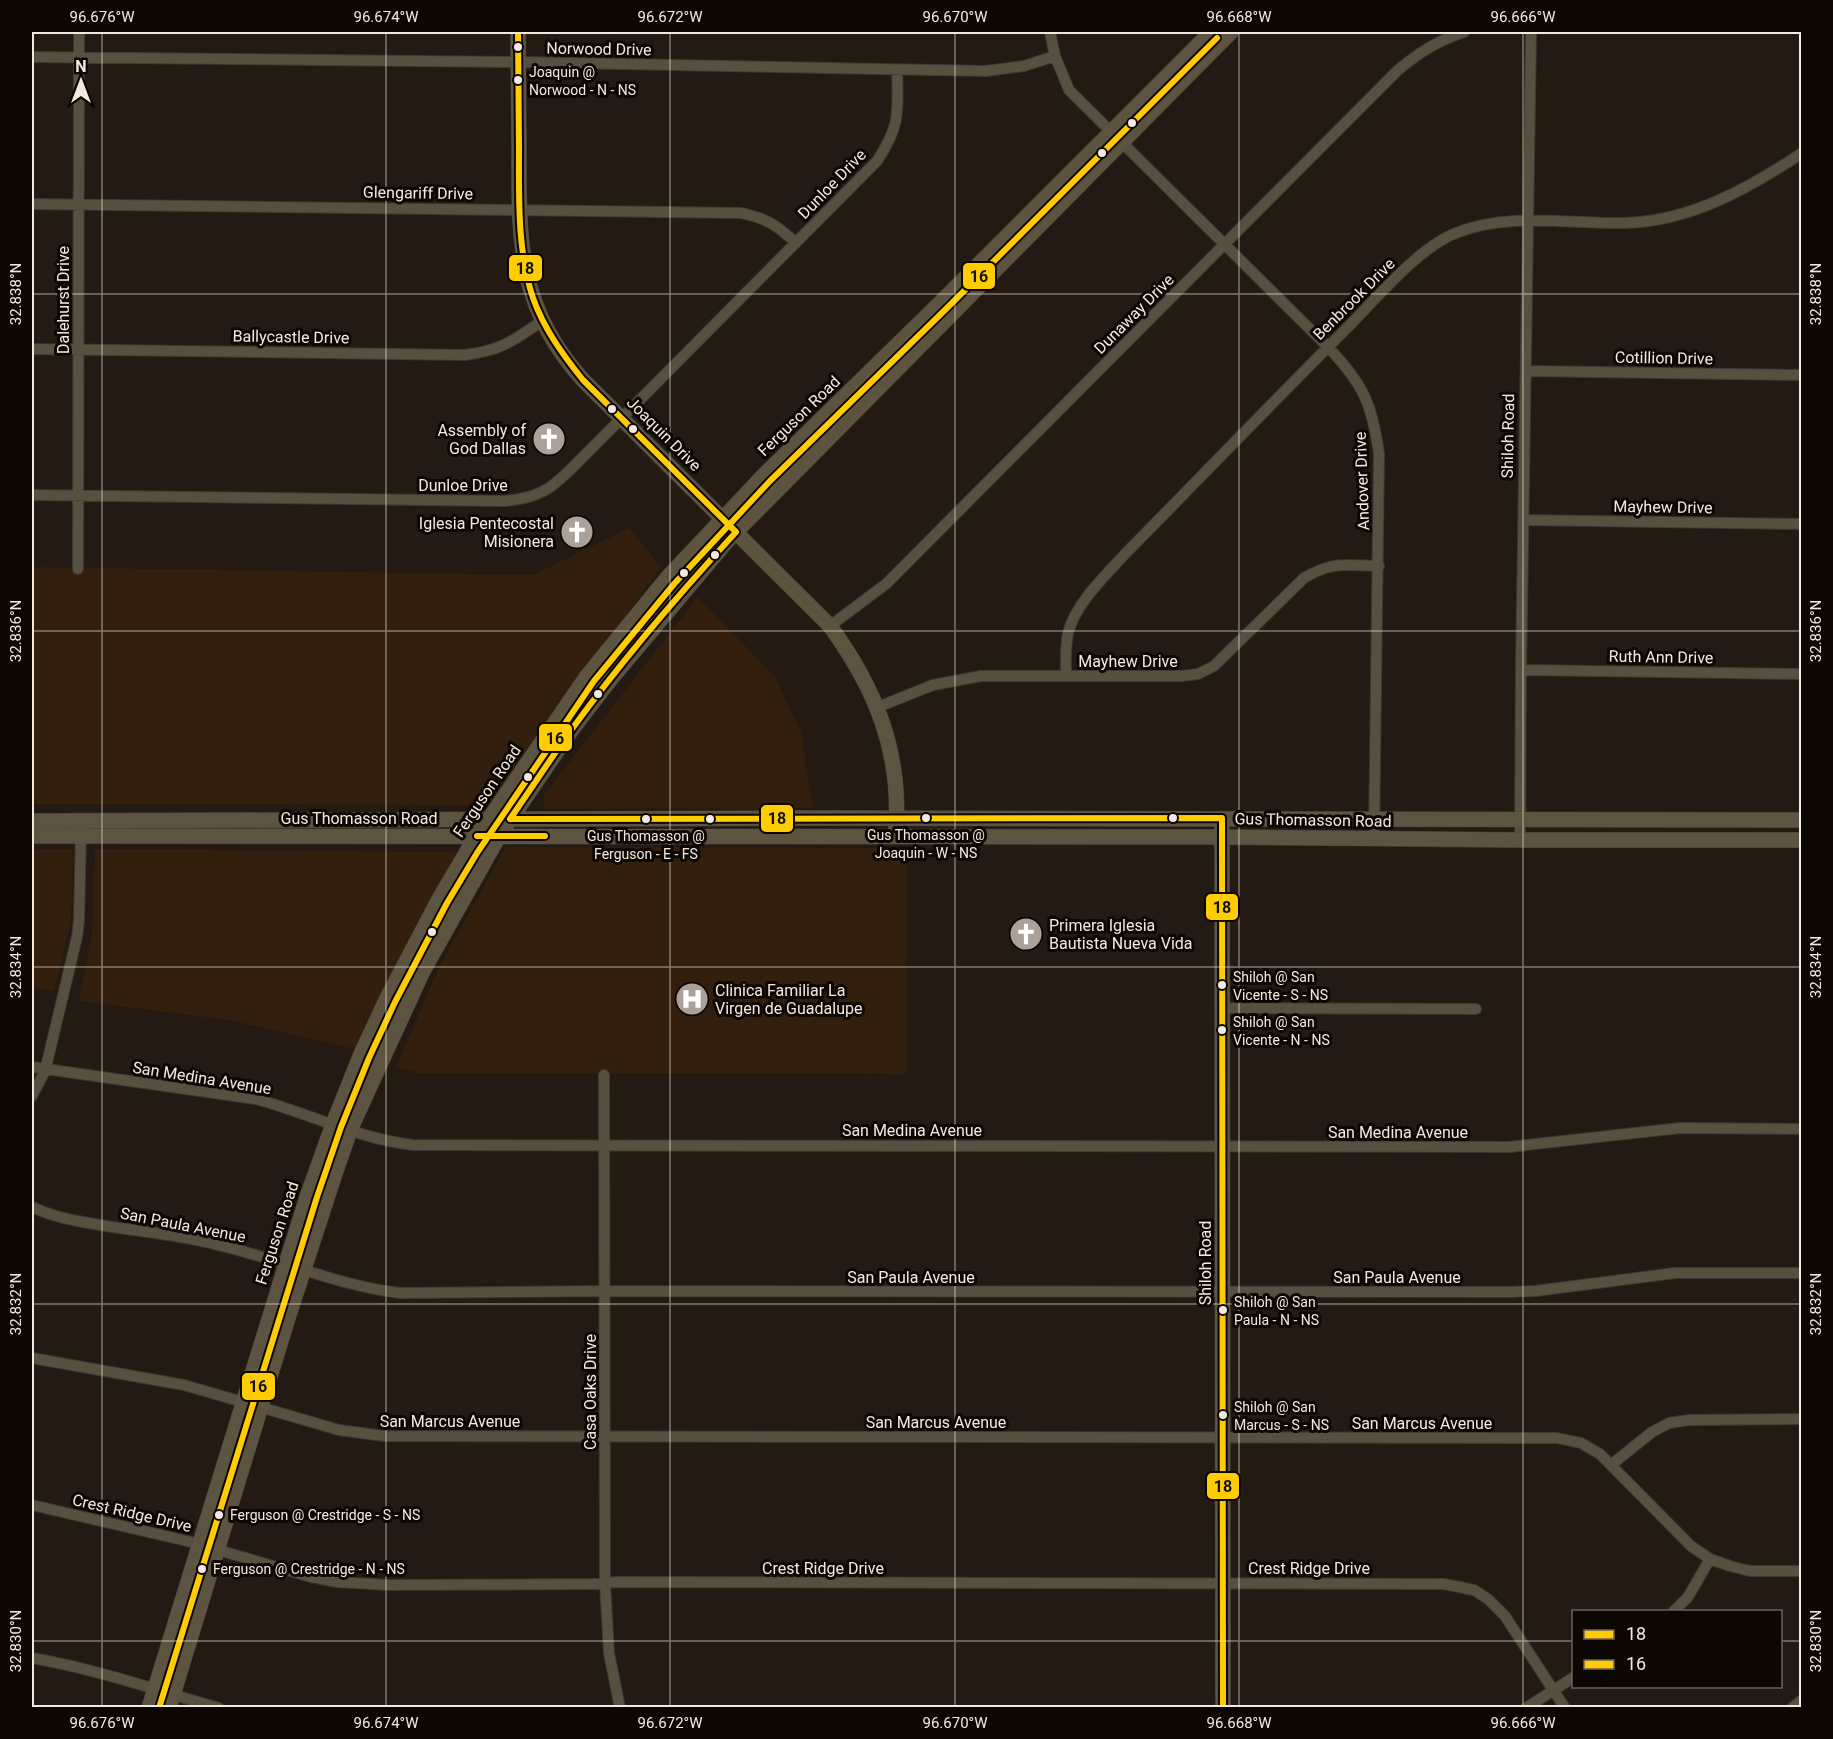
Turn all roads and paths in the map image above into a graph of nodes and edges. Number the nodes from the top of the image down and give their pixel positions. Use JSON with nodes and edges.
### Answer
{"nodes":[{"id":1,"x":79,"y":32,"type":"edge"},
{"id":2,"x":518,"y":32,"type":"edge"},
{"id":3,"x":1050,"y":32,"type":"edge"},
{"id":4,"x":1211,"y":32,"type":"edge"},
{"id":5,"x":1231,"y":32,"type":"edge"},
{"id":6,"x":1464,"y":32,"type":"edge"},
{"id":7,"x":1531,"y":32,"type":"edge"},
{"id":8,"x":1055,"y":56,"type":"junction"},
{"id":9,"x":32,"y":57,"type":"edge"},
{"id":10,"x":78,"y":57,"type":"junction"},
{"id":11,"x":518,"y":62,"type":"junction"},
{"id":12,"x":897,"y":70,"type":"junction"},
{"id":13,"x":1116,"y":136,"type":"junction"},
{"id":14,"x":1802,"y":153,"type":"edge"},
{"id":15,"x":32,"y":204,"type":"edge"},
{"id":16,"x":78,"y":204,"type":"junction"},
{"id":17,"x":519,"y":210,"type":"junction"},
{"id":18,"x":1528,"y":221,"type":"junction"},
{"id":19,"x":795,"y":243,"type":"junction"},
{"id":20,"x":1224,"y":244,"type":"junction"},
{"id":21,"x":947,"y":307,"type":"junction"},
{"id":22,"x":542,"y":321,"type":"junction"},
{"id":23,"x":1328,"y":346,"type":"junction"},
{"id":24,"x":32,"y":349,"type":"edge"},
{"id":25,"x":79,"y":350,"type":"junction"},
{"id":26,"x":1527,"y":371,"type":"junction"},
{"id":27,"x":1802,"y":375,"type":"edge"},
{"id":28,"x":621,"y":418,"type":"junction"},
{"id":29,"x":32,"y":495,"type":"edge"},
{"id":30,"x":79,"y":496,"type":"junction"},
{"id":31,"x":723,"y":519,"type":"junction"},
{"id":32,"x":1524,"y":520,"type":"junction"},
{"id":33,"x":1802,"y":524,"type":"edge"},
{"id":34,"x":736,"y":532,"type":"junction"},
{"id":35,"x":1378,"y":566,"type":"junction"},
{"id":36,"x":78,"y":569,"type":"dead end"},
{"id":37,"x":830,"y":626,"type":"junction"},
{"id":38,"x":1521,"y":670,"type":"junction"},
{"id":39,"x":1802,"y":674,"type":"edge"},
{"id":40,"x":1066,"y":675,"type":"junction"},
{"id":41,"x":878,"y":707,"type":"junction"},
{"id":42,"x":629,"y":818,"type":"junction"},
{"id":43,"x":746,"y":818,"type":"junction"},
{"id":44,"x":897,"y":818,"type":"junction"},
{"id":45,"x":1222,"y":818,"type":"junction"},
{"id":46,"x":510,"y":819,"type":"junction"},
{"id":47,"x":1374,"y":819,"type":"junction"},
{"id":48,"x":1520,"y":819,"type":"junction"},
{"id":49,"x":488,"y":820,"type":"junction"},
{"id":50,"x":1700,"y":820,"type":"junction"},
{"id":51,"x":1802,"y":820,"type":"edge"},
{"id":52,"x":32,"y":821,"type":"edge"},
{"id":53,"x":259,"y":828,"type":"junction"},
{"id":54,"x":81,"y":829,"type":"junction"},
{"id":55,"x":32,"y":836,"type":"edge"},
{"id":56,"x":477,"y":836,"type":"junction"},
{"id":57,"x":499,"y":836,"type":"junction"},
{"id":58,"x":617,"y":836,"type":"junction"},
{"id":59,"x":745,"y":837,"type":"junction"},
{"id":60,"x":896,"y":837,"type":"junction"},
{"id":61,"x":1222,"y":837,"type":"junction"},
{"id":62,"x":1374,"y":839,"type":"junction"},
{"id":63,"x":1700,"y":839,"type":"junction"},
{"id":64,"x":1520,"y":840,"type":"junction"},
{"id":65,"x":1802,"y":840,"type":"edge"},
{"id":66,"x":1222,"y":1008,"type":"junction"},
{"id":67,"x":1476,"y":1009,"type":"dead end"},
{"id":68,"x":32,"y":1067,"type":"edge"},
{"id":69,"x":45,"y":1071,"type":"junction"},
{"id":70,"x":604,"y":1076,"type":"dead end"},
{"id":71,"x":32,"y":1096,"type":"edge"},
{"id":72,"x":333,"y":1124,"type":"junction"},
{"id":73,"x":1802,"y":1129,"type":"edge"},
{"id":74,"x":350,"y":1130,"type":"junction"},
{"id":75,"x":605,"y":1145,"type":"junction"},
{"id":76,"x":1223,"y":1146,"type":"junction"},
{"id":77,"x":32,"y":1207,"type":"edge"},
{"id":78,"x":286,"y":1264,"type":"junction"},
{"id":79,"x":304,"y":1269,"type":"junction"},
{"id":80,"x":1802,"y":1273,"type":"edge"},
{"id":81,"x":604,"y":1291,"type":"junction"},
{"id":82,"x":1223,"y":1293,"type":"junction"},
{"id":83,"x":32,"y":1358,"type":"edge"},
{"id":84,"x":244,"y":1402,"type":"junction"},
{"id":85,"x":262,"y":1407,"type":"junction"},
{"id":86,"x":1802,"y":1419,"type":"edge"},
{"id":87,"x":605,"y":1436,"type":"junction"},
{"id":88,"x":1223,"y":1438,"type":"junction"},
{"id":89,"x":1611,"y":1465,"type":"junction"},
{"id":90,"x":32,"y":1505,"type":"edge"},
{"id":91,"x":200,"y":1544,"type":"junction"},
{"id":92,"x":218,"y":1549,"type":"junction"},
{"id":93,"x":1710,"y":1559,"type":"junction"},
{"id":94,"x":1802,"y":1571,"type":"edge"},
{"id":95,"x":605,"y":1583,"type":"junction"},
{"id":96,"x":1223,"y":1583,"type":"junction"},
{"id":97,"x":1674,"y":1610,"type":"edge"},
{"id":98,"x":32,"y":1658,"type":"edge"},
{"id":99,"x":1572,"y":1678,"type":"edge"},
{"id":100,"x":154,"y":1688,"type":"junction"},
{"id":101,"x":1554,"y":1690,"type":"junction"},
{"id":102,"x":1802,"y":1700,"type":"edge"},
{"id":103,"x":171,"y":1701,"type":"edge"},
{"id":104,"x":149,"y":1707,"type":"edge"},
{"id":105,"x":219,"y":1707,"type":"edge"},
{"id":106,"x":620,"y":1707,"type":"edge"},
{"id":107,"x":1223,"y":1707,"type":"edge"},
{"id":108,"x":1526,"y":1707,"type":"edge"},
{"id":109,"x":1565,"y":1707,"type":"edge"},
{"id":110,"x":1792,"y":1707,"type":"edge"}],
"edges":[{"from":1,"to":10,"type":"street","name":"Dalehurst Drive"},
{"from":2,"to":11,"type":"main road","name":"Joaquin Drive"},
{"from":3,"to":8,"type":"street","name":"Andover Drive"},
{"from":4,"to":13,"type":"main road","name":"Ferguson Road"},
{"from":5,"to":13,"type":"main road","name":"Ferguson Road"},
{"from":6,"to":20,"type":"street","name":"Dunaway Drive"},
{"from":7,"to":18,"type":"street","name":"Shiloh Road"},
{"from":8,"to":12,"type":"street","name":"Norwood Drive"},
{"from":8,"to":13,"type":"street","name":"Andover Drive"},
{"from":9,"to":10,"type":"street","name":"Norwood Drive"},
{"from":10,"to":11,"type":"street","name":"Norwood Drive"},
{"from":10,"to":16,"type":"street","name":"Dalehurst Drive"},
{"from":11,"to":12,"type":"street","name":"Norwood Drive"},
{"from":11,"to":17,"type":"main road","name":"Joaquin Drive"},
{"from":12,"to":19,"type":"street","name":"Dunloe Drive"},
{"from":13,"to":20,"type":"street","name":"Andover Drive"},
{"from":13,"to":21,"type":"main road","name":"Ferguson Road"},
{"from":14,"to":18,"type":"street","name":"Benbrook Drive"},
{"from":15,"to":16,"type":"street","name":"Glengariff Drive"},
{"from":16,"to":17,"type":"street","name":"Glengariff Drive"},
{"from":16,"to":25,"type":"street","name":"Dalehurst Drive"},
{"from":17,"to":19,"type":"street","name":"Glengariff Drive"},
{"from":17,"to":22,"type":"main road","name":"Joaquin Drive"},
{"from":18,"to":23,"type":"street","name":"Benbrook Drive"},
{"from":18,"to":26,"type":"street","name":"Shiloh Road"},
{"from":19,"to":28,"type":"street","name":"Dunloe Drive"},
{"from":20,"to":23,"type":"street","name":"Andover Drive"},
{"from":20,"to":37,"type":"street","name":"Dunaway Drive"},
{"from":21,"to":31,"type":"main road","name":"Ferguson Road"},
{"from":21,"to":34,"type":"main road","name":"Ferguson Road"},
{"from":22,"to":25,"type":"street","name":"Ballycastle Drive"},
{"from":22,"to":28,"type":"main road","name":"Joaquin Drive"},
{"from":23,"to":35,"type":"street","name":"Andover Drive"},
{"from":23,"to":40,"type":"street","name":"Benbrook Drive"},
{"from":24,"to":25,"type":"street","name":"Ballycastle Drive"},
{"from":25,"to":30,"type":"street","name":"Dalehurst Drive"},
{"from":26,"to":27,"type":"street","name":"Cotillion Drive"},
{"from":26,"to":32,"type":"street","name":"Shiloh Road"},
{"from":28,"to":30,"type":"street","name":"Dunloe Drive"},
{"from":28,"to":31,"type":"main road","name":"Joaquin Drive"},
{"from":29,"to":30,"type":"street","name":"Dunloe Drive"},
{"from":30,"to":36,"type":"street","name":"Dalehurst Drive"},
{"from":31,"to":34,"type":"main road","name":"Joaquin Drive"},
{"from":31,"to":49,"type":"main road","name":"Ferguson Road"},
{"from":32,"to":33,"type":"street","name":"Mayhew Drive"},
{"from":32,"to":38,"type":"street","name":"Shiloh Road"},
{"from":34,"to":37,"type":"main road","name":"Joaquin Drive"},
{"from":34,"to":46,"type":"main road","name":"Ferguson Road"},
{"from":35,"to":40,"type":"street","name":"Mayhew Drive"},
{"from":35,"to":47,"type":"street","name":"Andover Drive"},
{"from":37,"to":41,"type":"main road","name":"Joaquin Drive"},
{"from":38,"to":39,"type":"street","name":"Ruth Ann Drive"},
{"from":38,"to":48,"type":"street","name":"Shiloh Road"},
{"from":40,"to":41,"type":"street","name":"Mayhew Drive"},
{"from":41,"to":44,"type":"main road","name":"Joaquin Drive"},
{"from":42,"to":43,"type":"main road","name":"Gus Thomasson Road"},
{"from":42,"to":46,"type":"main road","name":"Gus Thomasson Road"},
{"from":42,"to":58,"type":"main road"},
{"from":43,"to":44,"type":"main road","name":"Gus Thomasson Road"},
{"from":43,"to":59,"type":"main road"},
{"from":44,"to":45,"type":"main road","name":"Gus Thomasson Road"},
{"from":44,"to":60,"type":"main road","name":"Joaquin Drive"},
{"from":45,"to":47,"type":"main road","name":"Gus Thomasson Road"},
{"from":45,"to":61,"type":"main road","name":"Shiloh Road"},
{"from":46,"to":49,"type":"main road","name":"Gus Thomasson Road"},
{"from":46,"to":57,"type":"main road","name":"Ferguson Road"},
{"from":47,"to":48,"type":"main road","name":"Gus Thomasson Road"},
{"from":47,"to":62,"type":"street","name":"Andover Drive"},
{"from":48,"to":50,"type":"main road","name":"Gus Thomasson Road"},
{"from":48,"to":64,"type":"street","name":"Shiloh Road"},
{"from":49,"to":53,"type":"main road","name":"Gus Thomasson Road"},
{"from":49,"to":56,"type":"main road","name":"Ferguson Road"},
{"from":50,"to":51,"type":"main road","name":"Gus Thomasson Road"},
{"from":50,"to":63,"type":"main road"},
{"from":52,"to":54,"type":"main road","name":"Gus Thomasson Road"},
{"from":53,"to":54,"type":"main road","name":"Gus Thomasson Road"},
{"from":53,"to":56,"type":"main road","name":"Gus Thomasson Road"},
{"from":54,"to":55,"type":"main road","name":"Gus Thomasson Road"},
{"from":54,"to":69,"type":"street"},
{"from":56,"to":57,"type":"main road","name":"Gus Thomasson Road"},
{"from":56,"to":72,"type":"main road","name":"Ferguson Road"},
{"from":57,"to":58,"type":"main road","name":"Gus Thomasson Road"},
{"from":57,"to":74,"type":"main road","name":"Ferguson Road"},
{"from":58,"to":59,"type":"main road","name":"Gus Thomasson Road"},
{"from":59,"to":60,"type":"main road","name":"Gus Thomasson Road"},
{"from":60,"to":61,"type":"main road","name":"Gus Thomasson Road"},
{"from":61,"to":62,"type":"main road","name":"Gus Thomasson Road"},
{"from":61,"to":66,"type":"main road","name":"Shiloh Road"},
{"from":62,"to":64,"type":"main road","name":"Gus Thomasson Road"},
{"from":63,"to":64,"type":"main road","name":"Gus Thomasson Road"},
{"from":63,"to":65,"type":"main road","name":"Gus Thomasson Road"},
{"from":66,"to":67,"type":"street"},
{"from":66,"to":76,"type":"main road","name":"Shiloh Road"},
{"from":68,"to":69,"type":"street","name":"San Medina Avenue"},
{"from":69,"to":71,"type":"street"},
{"from":69,"to":72,"type":"street","name":"San Medina Avenue"},
{"from":70,"to":75,"type":"street","name":"Casa Oaks Drive"},
{"from":72,"to":74,"type":"street","name":"San Medina Avenue"},
{"from":72,"to":78,"type":"main road","name":"Ferguson Road"},
{"from":73,"to":76,"type":"street","name":"San Medina Avenue"},
{"from":74,"to":75,"type":"street","name":"San Medina Avenue"},
{"from":74,"to":79,"type":"main road","name":"Ferguson Road"},
{"from":75,"to":76,"type":"street","name":"San Medina Avenue"},
{"from":75,"to":81,"type":"street","name":"Casa Oaks Drive"},
{"from":76,"to":82,"type":"main road","name":"Shiloh Road"},
{"from":77,"to":78,"type":"street","name":"San Paula Avenue"},
{"from":78,"to":79,"type":"street","name":"San Paula Avenue"},
{"from":78,"to":84,"type":"main road","name":"Ferguson Road"},
{"from":79,"to":81,"type":"street","name":"San Paula Avenue"},
{"from":79,"to":85,"type":"main road","name":"Ferguson Road"},
{"from":80,"to":82,"type":"street","name":"San Paula Avenue"},
{"from":81,"to":82,"type":"street","name":"San Paula Avenue"},
{"from":81,"to":87,"type":"street","name":"Casa Oaks Drive"},
{"from":82,"to":88,"type":"main road","name":"Shiloh Road"},
{"from":83,"to":84,"type":"street","name":"San Marcus Avenue"},
{"from":84,"to":85,"type":"street","name":"San Marcus Avenue"},
{"from":84,"to":91,"type":"main road","name":"Ferguson Road"},
{"from":85,"to":87,"type":"street","name":"San Marcus Avenue"},
{"from":85,"to":92,"type":"main road","name":"Ferguson Road"},
{"from":86,"to":89,"type":"street"},
{"from":87,"to":88,"type":"street","name":"San Marcus Avenue"},
{"from":87,"to":95,"type":"street","name":"Casa Oaks Drive"},
{"from":88,"to":89,"type":"street","name":"San Marcus Avenue"},
{"from":88,"to":96,"type":"main road","name":"Shiloh Road"},
{"from":89,"to":93,"type":"street","name":"San Marcus Avenue"},
{"from":90,"to":91,"type":"street","name":"Crest Ridge Drive"},
{"from":91,"to":92,"type":"street","name":"Crest Ridge Drive"},
{"from":91,"to":100,"type":"main road","name":"Ferguson Road"},
{"from":92,"to":95,"type":"street","name":"Crest Ridge Drive"},
{"from":92,"to":103,"type":"main road","name":"Ferguson Road"},
{"from":93,"to":94,"type":"street","name":"San Marcus Avenue"},
{"from":93,"to":97,"type":"street"},
{"from":95,"to":96,"type":"street","name":"Crest Ridge Drive"},
{"from":95,"to":106,"type":"street","name":"Casa Oaks Drive"},
{"from":96,"to":101,"type":"street","name":"Crest Ridge Drive"},
{"from":96,"to":107,"type":"main road","name":"Shiloh Road"},
{"from":98,"to":100,"type":"street"},
{"from":99,"to":101,"type":"street"},
{"from":100,"to":103,"type":"street"},
{"from":100,"to":104,"type":"main road","name":"Ferguson Road"},
{"from":101,"to":108,"type":"street"},
{"from":101,"to":109,"type":"street","name":"Crest Ridge Drive"},
{"from":102,"to":110,"type":"street"},
{"from":103,"to":105,"type":"street"}]}
